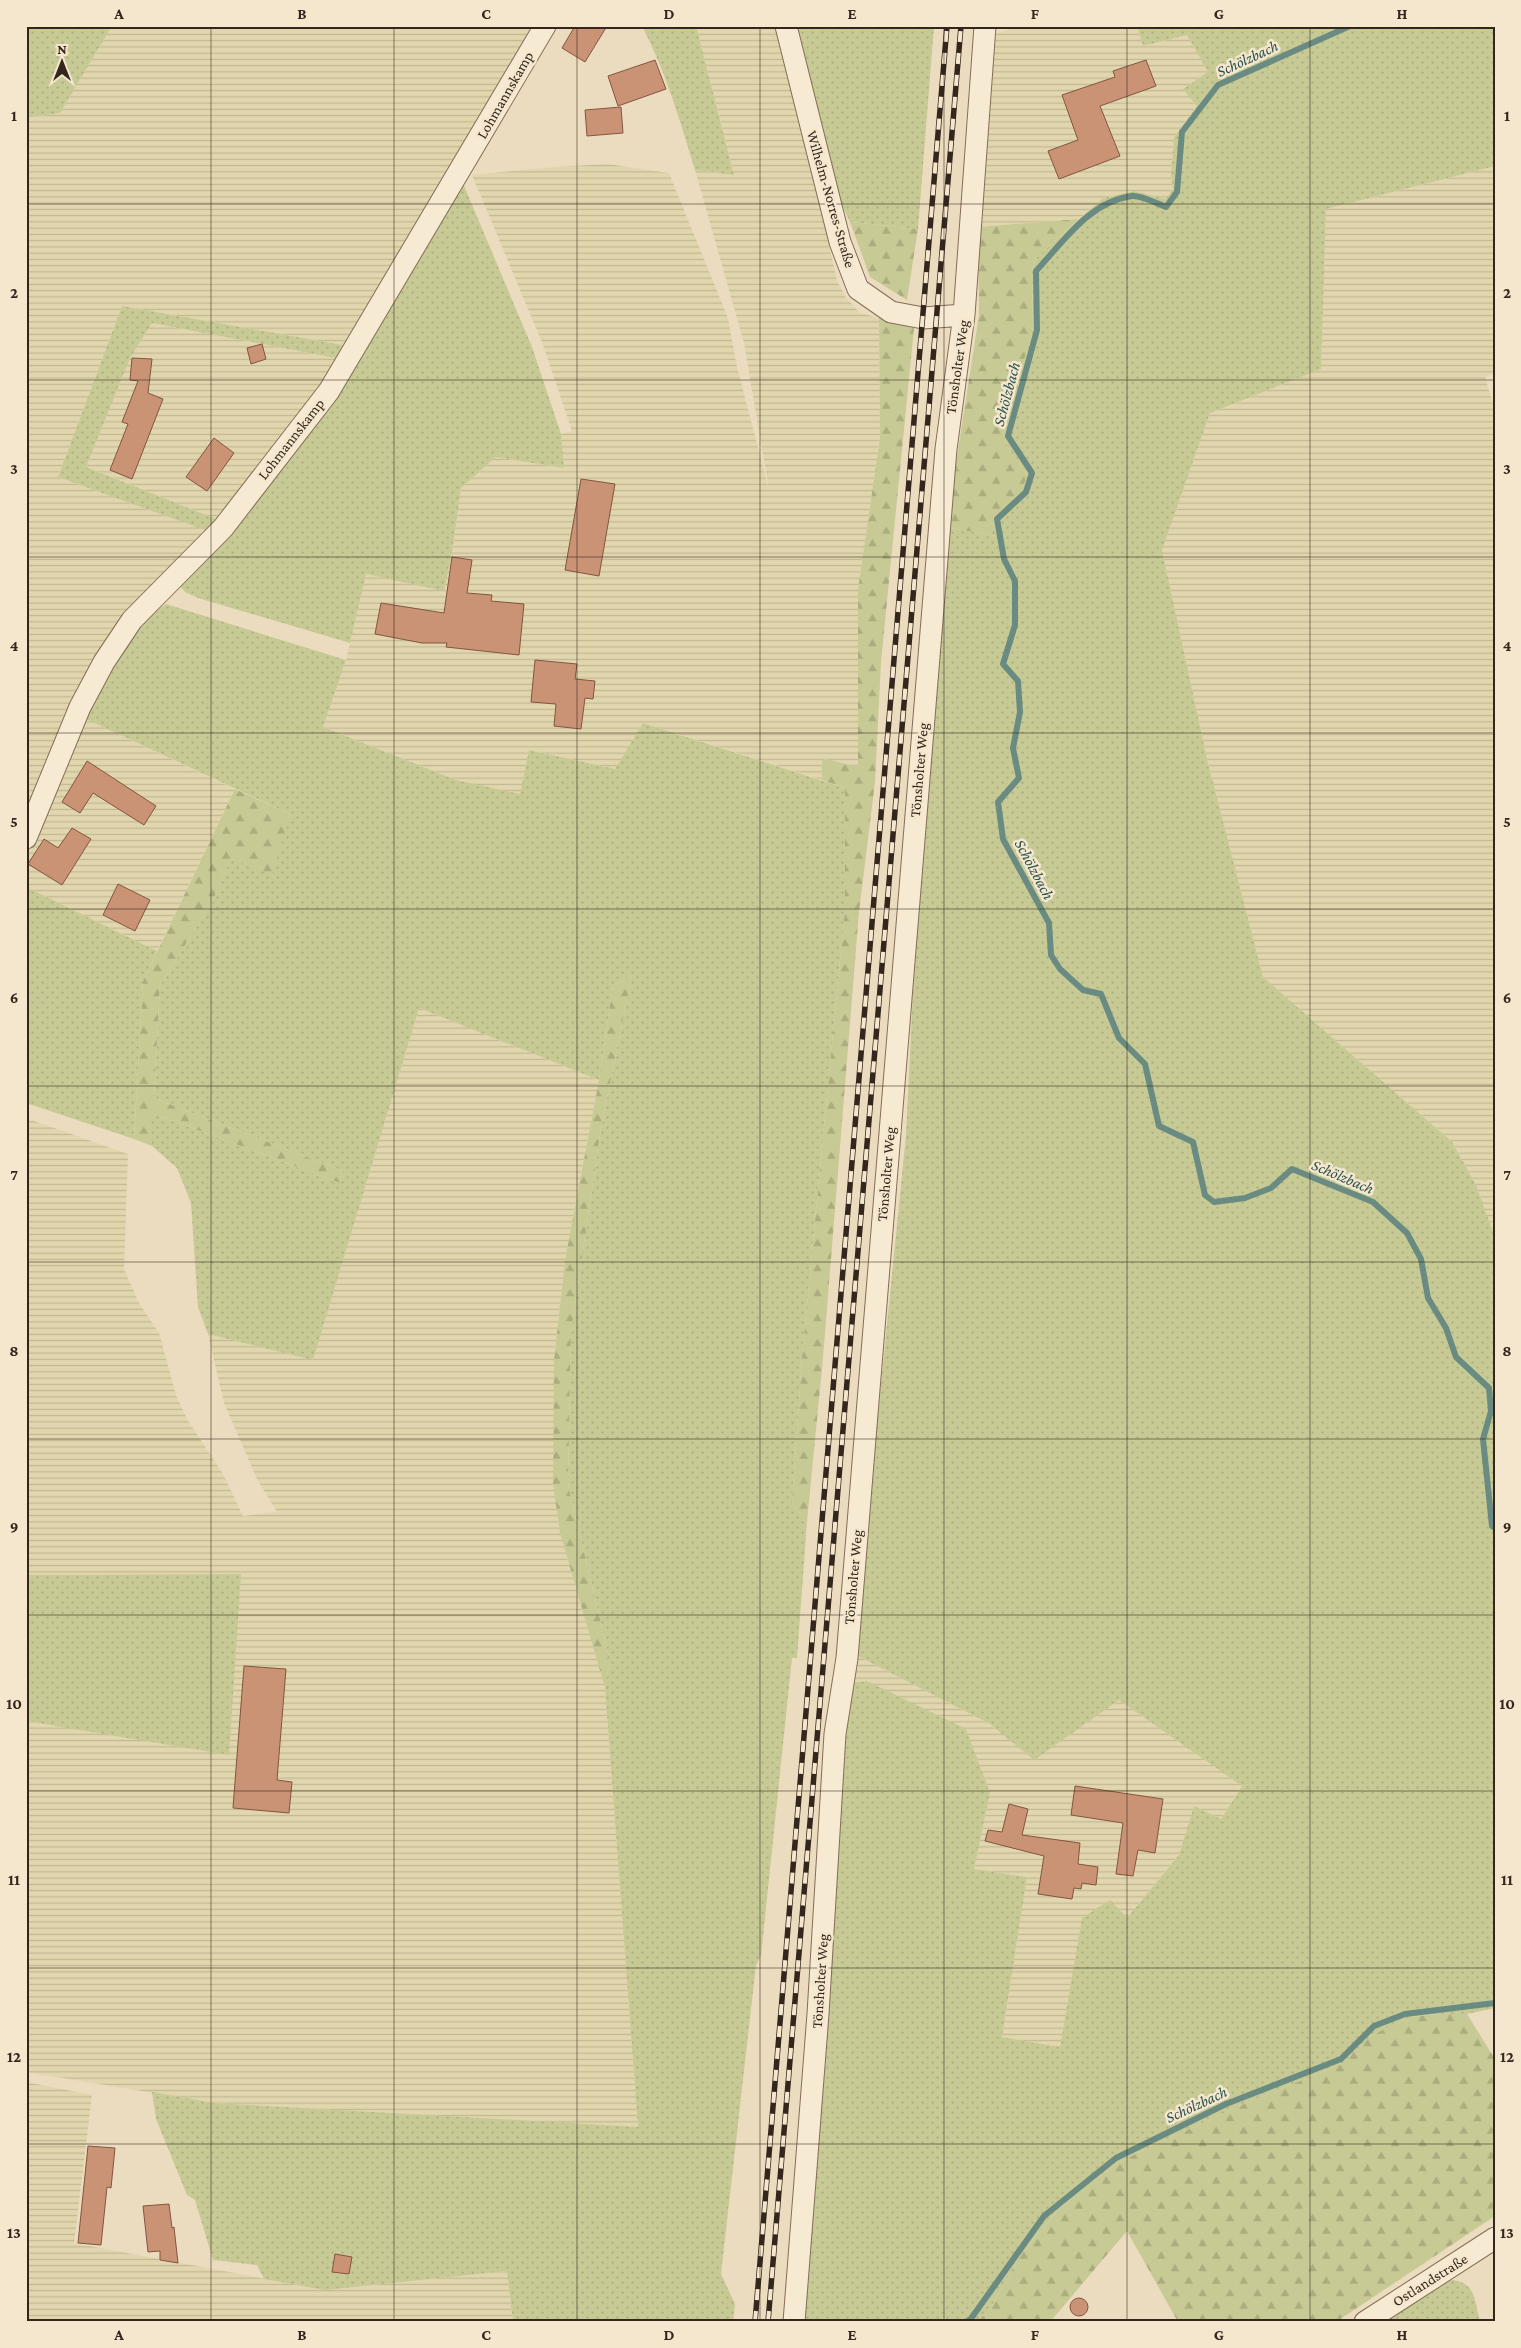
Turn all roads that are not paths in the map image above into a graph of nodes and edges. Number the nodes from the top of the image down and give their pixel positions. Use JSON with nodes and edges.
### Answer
{"nodes":[{"id":1,"x":545,"y":26,"type":"edge"},
{"id":2,"x":786,"y":26,"type":"edge"},
{"id":3,"x":985,"y":26,"type":"edge"},
{"id":4,"x":964,"y":315,"type":"junction"},
{"id":5,"x":26,"y":838,"type":"edge"},
{"id":6,"x":1495,"y":2238,"type":"edge"},
{"id":7,"x":794,"y":2322,"type":"edge"},
{"id":8,"x":1364,"y":2322,"type":"edge"}],
"edges":[{"from":1,"to":5,"type":"street","name":"Lohmannskamp"},
{"from":2,"to":4,"type":"street","name":"Wilhelm-Norres-Straße"},
{"from":3,"to":4,"type":"street","name":"Tönsholter Weg"},
{"from":4,"to":7,"type":"street","name":"Tönsholter Weg"},
{"from":6,"to":8,"type":"street","name":"Ostlandstraße"}]}
